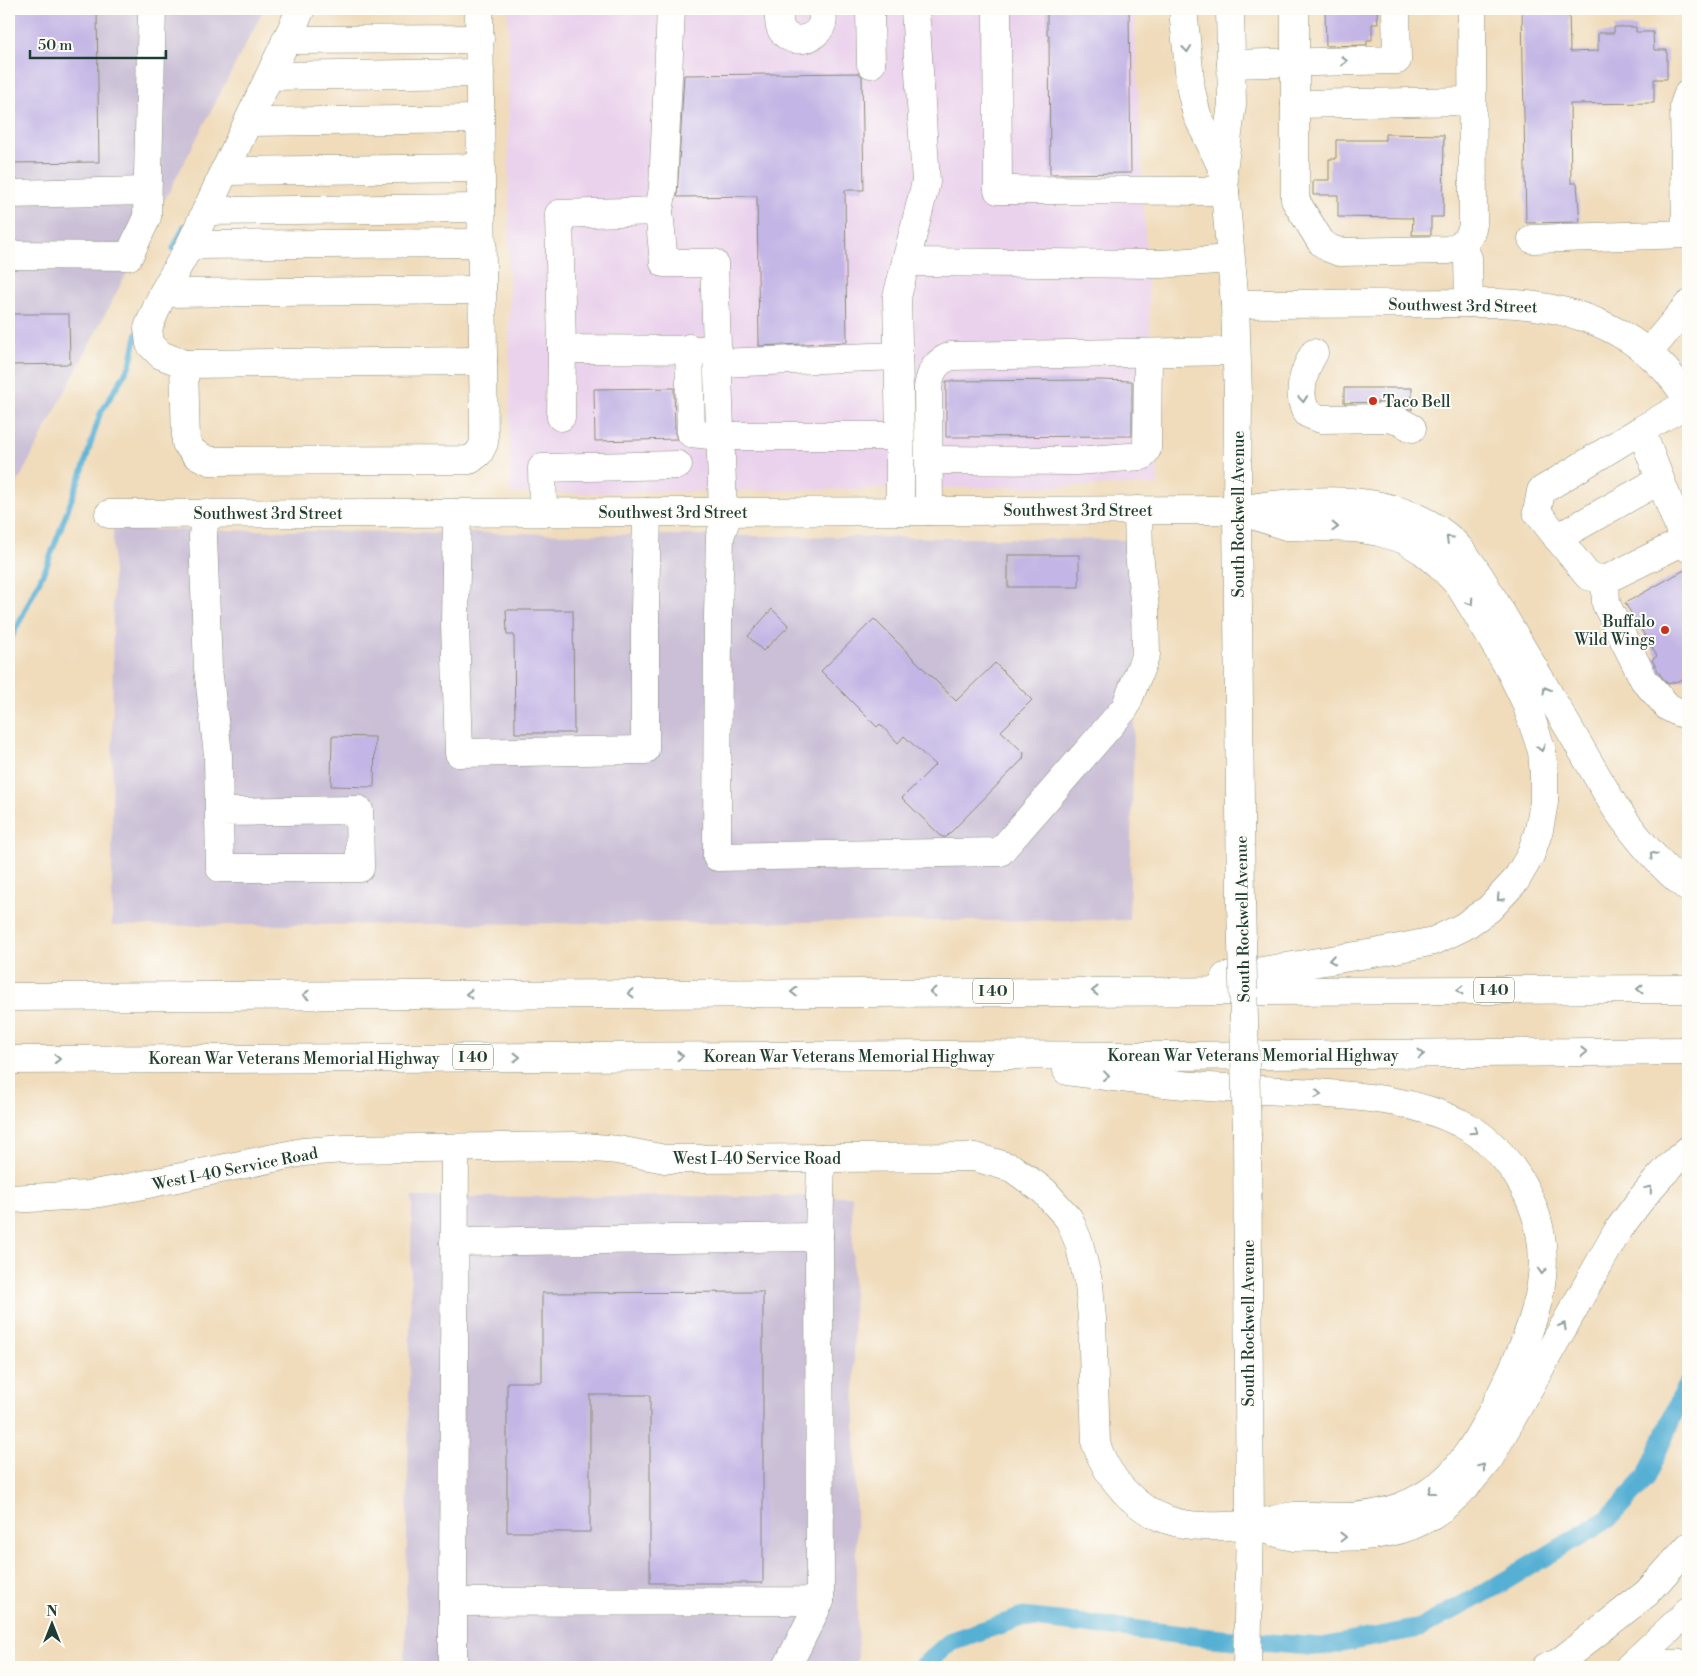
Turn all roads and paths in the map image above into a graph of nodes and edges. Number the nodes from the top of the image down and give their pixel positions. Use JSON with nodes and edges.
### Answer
{"nodes":[{"id":1,"x":152,"y":9,"type":"edge"},
{"id":2,"x":301,"y":9,"type":"edge"},
{"id":3,"x":479,"y":9,"type":"edge"},
{"id":4,"x":671,"y":9,"type":"edge"},
{"id":5,"x":779,"y":9,"type":"edge"},
{"id":6,"x":822,"y":9,"type":"edge"},
{"id":7,"x":870,"y":9,"type":"edge"},
{"id":8,"x":915,"y":9,"type":"edge"},
{"id":9,"x":997,"y":9,"type":"edge"},
{"id":10,"x":1183,"y":9,"type":"edge"},
{"id":11,"x":1230,"y":9,"type":"edge"},
{"id":12,"x":1295,"y":9,"type":"edge"},
{"id":13,"x":1396,"y":9,"type":"edge"},
{"id":14,"x":1472,"y":9,"type":"edge"},
{"id":15,"x":480,"y":39,"type":"junction"},
{"id":16,"x":286,"y":40,"type":"junction"},
{"id":17,"x":1295,"y":62,"type":"junction"},
{"id":18,"x":871,"y":64,"type":"dead end"},
{"id":19,"x":1231,"y":64,"type":"junction"},
{"id":20,"x":480,"y":72,"type":"junction"},
{"id":21,"x":270,"y":76,"type":"junction"},
{"id":22,"x":1688,"y":94,"type":"edge"},
{"id":23,"x":1472,"y":101,"type":"junction"},
{"id":24,"x":1295,"y":104,"type":"junction"},
{"id":25,"x":480,"y":119,"type":"junction"},
{"id":26,"x":248,"y":122,"type":"junction"},
{"id":27,"x":481,"y":168,"type":"junction"},
{"id":28,"x":224,"y":171,"type":"junction"},
{"id":29,"x":1224,"y":180,"type":"junction"},
{"id":30,"x":147,"y":190,"type":"junction"},
{"id":31,"x":9,"y":194,"type":"edge"},
{"id":32,"x":481,"y":208,"type":"junction"},
{"id":33,"x":206,"y":211,"type":"junction"},
{"id":34,"x":660,"y":211,"type":"junction"},
{"id":35,"x":1687,"y":234,"type":"edge"},
{"id":36,"x":1532,"y":239,"type":"dead end"},
{"id":37,"x":482,"y":243,"type":"junction"},
{"id":38,"x":190,"y":245,"type":"junction"},
{"id":39,"x":1462,"y":245,"type":"junction"},
{"id":40,"x":9,"y":255,"type":"edge"},
{"id":41,"x":1230,"y":259,"type":"junction"},
{"id":42,"x":906,"y":262,"type":"junction"},
{"id":43,"x":482,"y":290,"type":"junction"},
{"id":44,"x":163,"y":293,"type":"junction"},
{"id":45,"x":1469,"y":303,"type":"junction"},
{"id":46,"x":1235,"y":304,"type":"junction"},
{"id":47,"x":1688,"y":306,"type":"edge"},
{"id":48,"x":689,"y":348,"type":"junction"},
{"id":49,"x":562,"y":349,"type":"junction"},
{"id":50,"x":1236,"y":351,"type":"junction"},
{"id":51,"x":1148,"y":353,"type":"junction"},
{"id":52,"x":1314,"y":353,"type":"dead end"},
{"id":53,"x":1648,"y":353,"type":"junction"},
{"id":54,"x":718,"y":356,"type":"junction"},
{"id":55,"x":898,"y":356,"type":"junction"},
{"id":56,"x":483,"y":361,"type":"junction"},
{"id":57,"x":184,"y":364,"type":"junction"},
{"id":58,"x":1688,"y":402,"type":"edge"},
{"id":59,"x":561,"y":417,"type":"dead end"},
{"id":60,"x":1412,"y":428,"type":"dead end"},
{"id":61,"x":1640,"y":430,"type":"junction"},
{"id":62,"x":720,"y":436,"type":"junction"},
{"id":63,"x":900,"y":436,"type":"junction"},
{"id":64,"x":929,"y":460,"type":"junction"},
{"id":65,"x":678,"y":465,"type":"dead end"},
{"id":66,"x":1660,"y":480,"type":"junction"},
{"id":67,"x":1138,"y":510,"type":"junction"},
{"id":68,"x":1237,"y":510,"type":"junction"},
{"id":69,"x":900,"y":511,"type":"junction"},
{"id":70,"x":929,"y":511,"type":"junction"},
{"id":71,"x":543,"y":512,"type":"junction"},
{"id":72,"x":647,"y":512,"type":"junction"},
{"id":73,"x":726,"y":512,"type":"junction"},
{"id":74,"x":457,"y":513,"type":"junction"},
{"id":75,"x":109,"y":514,"type":"dead end"},
{"id":76,"x":205,"y":514,"type":"junction"},
{"id":77,"x":1557,"y":538,"type":"junction"},
{"id":78,"x":1687,"y":543,"type":"edge"},
{"id":79,"x":1605,"y":580,"type":"junction"},
{"id":80,"x":1688,"y":713,"type":"edge"},
{"id":81,"x":219,"y":812,"type":"junction"},
{"id":82,"x":1688,"y":888,"type":"edge"},
{"id":83,"x":1688,"y":989,"type":"edge"},
{"id":84,"x":1144,"y":991,"type":"junction"},
{"id":85,"x":9,"y":996,"type":"edge"},
{"id":86,"x":1688,"y":1051,"type":"edge"},
{"id":87,"x":936,"y":1055,"type":"junction"},
{"id":88,"x":9,"y":1060,"type":"edge"},
{"id":89,"x":455,"y":1148,"type":"junction"},
{"id":90,"x":1688,"y":1150,"type":"edge"},
{"id":91,"x":821,"y":1158,"type":"junction"},
{"id":92,"x":9,"y":1199,"type":"edge"},
{"id":93,"x":820,"y":1237,"type":"junction"},
{"id":94,"x":454,"y":1242,"type":"junction"},
{"id":95,"x":1250,"y":1525,"type":"junction"},
{"id":96,"x":1688,"y":1548,"type":"edge"},
{"id":97,"x":820,"y":1601,"type":"junction"},
{"id":98,"x":452,"y":1602,"type":"junction"},
{"id":99,"x":1688,"y":1612,"type":"edge"},
{"id":100,"x":1248,"y":1662,"type":"edge"},
{"id":101,"x":1688,"y":1664,"type":"edge"},
{"id":102,"x":1631,"y":1666,"type":"edge"},
{"id":103,"x":452,"y":1667,"type":"edge"},
{"id":104,"x":788,"y":1667,"type":"edge"},
{"id":105,"x":1546,"y":1667,"type":"edge"}],
"edges":[{"from":1,"to":30,"type":"main road"},
{"from":2,"to":16,"type":"main road"},
{"from":3,"to":15,"type":"main road"},
{"from":4,"to":34,"type":"main road"},
{"from":5,"to":6,"type":"main road"},
{"from":7,"to":18,"type":"main road"},
{"from":8,"to":42,"type":"main road"},
{"from":9,"to":29,"type":"main road"},
{"from":10,"to":29,"type":"main road","one_way":true},
{"from":11,"to":19,"type":"main road"},
{"from":12,"to":17,"type":"main road"},
{"from":17,"to":13,"type":"main road","one_way":true},
{"from":14,"to":23,"type":"main road"},
{"from":15,"to":16,"type":"main road"},
{"from":15,"to":20,"type":"main road"},
{"from":16,"to":21,"type":"main road"},
{"from":17,"to":19,"type":"main road"},
{"from":17,"to":24,"type":"main road"},
{"from":19,"to":29,"type":"main road"},
{"from":20,"to":21,"type":"main road"},
{"from":20,"to":25,"type":"main road"},
{"from":21,"to":26,"type":"main road"},
{"from":22,"to":35,"type":"main road"},
{"from":23,"to":24,"type":"main road"},
{"from":23,"to":39,"type":"main road"},
{"from":24,"to":39,"type":"main road"},
{"from":25,"to":26,"type":"main road"},
{"from":25,"to":27,"type":"main road"},
{"from":26,"to":28,"type":"main road"},
{"from":27,"to":28,"type":"main road"},
{"from":27,"to":32,"type":"main road"},
{"from":28,"to":33,"type":"main road"},
{"from":29,"to":41,"type":"main road","name":"South Rockwell Avenue"},
{"from":30,"to":31,"type":"main road"},
{"from":30,"to":40,"type":"main road"},
{"from":32,"to":33,"type":"main road"},
{"from":32,"to":37,"type":"main road"},
{"from":33,"to":38,"type":"main road"},
{"from":34,"to":49,"type":"main road"},
{"from":34,"to":54,"type":"main road"},
{"from":35,"to":36,"type":"main road"},
{"from":37,"to":38,"type":"main road"},
{"from":37,"to":43,"type":"main road"},
{"from":38,"to":44,"type":"main road"},
{"from":39,"to":45,"type":"main road"},
{"from":41,"to":42,"type":"main road"},
{"from":41,"to":46,"type":"main road","name":"South Rockwell Avenue"},
{"from":42,"to":55,"type":"main road"},
{"from":43,"to":44,"type":"main road"},
{"from":43,"to":56,"type":"main road"},
{"from":44,"to":57,"type":"main road"},
{"from":45,"to":46,"type":"main road","name":"Southwest 3rd Street"},
{"from":45,"to":53,"type":"main road","name":"Southwest 3rd Street"},
{"from":46,"to":50,"type":"main road","name":"South Rockwell Avenue"},
{"from":47,"to":53,"type":"main road"},
{"from":48,"to":49,"type":"main road"},
{"from":48,"to":54,"type":"main road"},
{"from":48,"to":62,"type":"main road"},
{"from":49,"to":59,"type":"main road"},
{"from":50,"to":51,"type":"main road"},
{"from":50,"to":68,"type":"main road","name":"South Rockwell Avenue"},
{"from":51,"to":64,"type":"main road"},
{"from":51,"to":64,"type":"main road"},
{"from":52,"to":60,"type":"main road","one_way":true},
{"from":53,"to":58,"type":"main road","name":"Southwest 3rd Street"},
{"from":54,"to":55,"type":"main road"},
{"from":54,"to":62,"type":"main road"},
{"from":55,"to":63,"type":"main road"},
{"from":56,"to":57,"type":"main road"},
{"from":56,"to":57,"type":"main road"},
{"from":58,"to":61,"type":"main road"},
{"from":61,"to":66,"type":"main road"},
{"from":61,"to":77,"type":"main road"},
{"from":62,"to":63,"type":"main road"},
{"from":62,"to":73,"type":"main road"},
{"from":63,"to":69,"type":"main road"},
{"from":64,"to":70,"type":"main road"},
{"from":65,"to":71,"type":"main road"},
{"from":66,"to":77,"type":"main road"},
{"from":66,"to":78,"type":"main road"},
{"from":67,"to":68,"type":"main road","name":"Southwest 3rd Street"},
{"from":67,"to":70,"type":"main road","name":"Southwest 3rd Street"},
{"from":67,"to":73,"type":"main road"},
{"from":82,"to":68,"type":"main road","one_way":true},
{"from":68,"to":84,"type":"main road","one_way":true},
{"from":68,"to":95,"type":"main road","name":"South Rockwell Avenue","bridge":true},
{"from":69,"to":70,"type":"main road","name":"Southwest 3rd Street"},
{"from":69,"to":73,"type":"main road","name":"Southwest 3rd Street"},
{"from":71,"to":72,"type":"main road","name":"Southwest 3rd Street"},
{"from":71,"to":74,"type":"main road","name":"Southwest 3rd Street"},
{"from":72,"to":73,"type":"main road","name":"Southwest 3rd Street"},
{"from":72,"to":74,"type":"main road"},
{"from":74,"to":76,"type":"main road","name":"Southwest 3rd Street"},
{"from":75,"to":76,"type":"main road","name":"Southwest 3rd Street"},
{"from":76,"to":81,"type":"main road"},
{"from":77,"to":79,"type":"main road"},
{"from":78,"to":79,"type":"main road"},
{"from":79,"to":80,"type":"main road"},
{"from":81,"to":81,"type":"main road"},
{"from":83,"to":84,"type":"main road","number":"I 40","one_way":true},
{"from":84,"to":85,"type":"main road","number":"I 40","one_way":true},
{"from":87,"to":86,"type":"main road","name":"Korean War Veterans Memorial Highway","number":"I 40","one_way":true},
{"from":88,"to":87,"type":"main road","name":"Korean War Veterans Memorial Highway","number":"I 40","one_way":true},
{"from":87,"to":95,"type":"main road","one_way":true},
{"from":89,"to":91,"type":"main road","name":"West I-40 Service Road"},
{"from":89,"to":92,"type":"main road","name":"West I-40 Service Road"},
{"from":89,"to":94,"type":"main road"},
{"from":95,"to":90,"type":"main road","one_way":true},
{"from":91,"to":93,"type":"main road"},
{"from":91,"to":95,"type":"main road","name":"West I-40 Service Road"},
{"from":93,"to":94,"type":"main road"},
{"from":93,"to":97,"type":"main road"},
{"from":94,"to":98,"type":"main road"},
{"from":95,"to":100,"type":"main road","name":"South Rockwell Avenue"},
{"from":96,"to":105,"type":"main road"},
{"from":97,"to":98,"type":"main road"},
{"from":97,"to":104,"type":"main road"},
{"from":98,"to":103,"type":"main road"},
{"from":99,"to":102,"type":"main road"},
{"from":101,"to":102,"type":"main road"}]}
